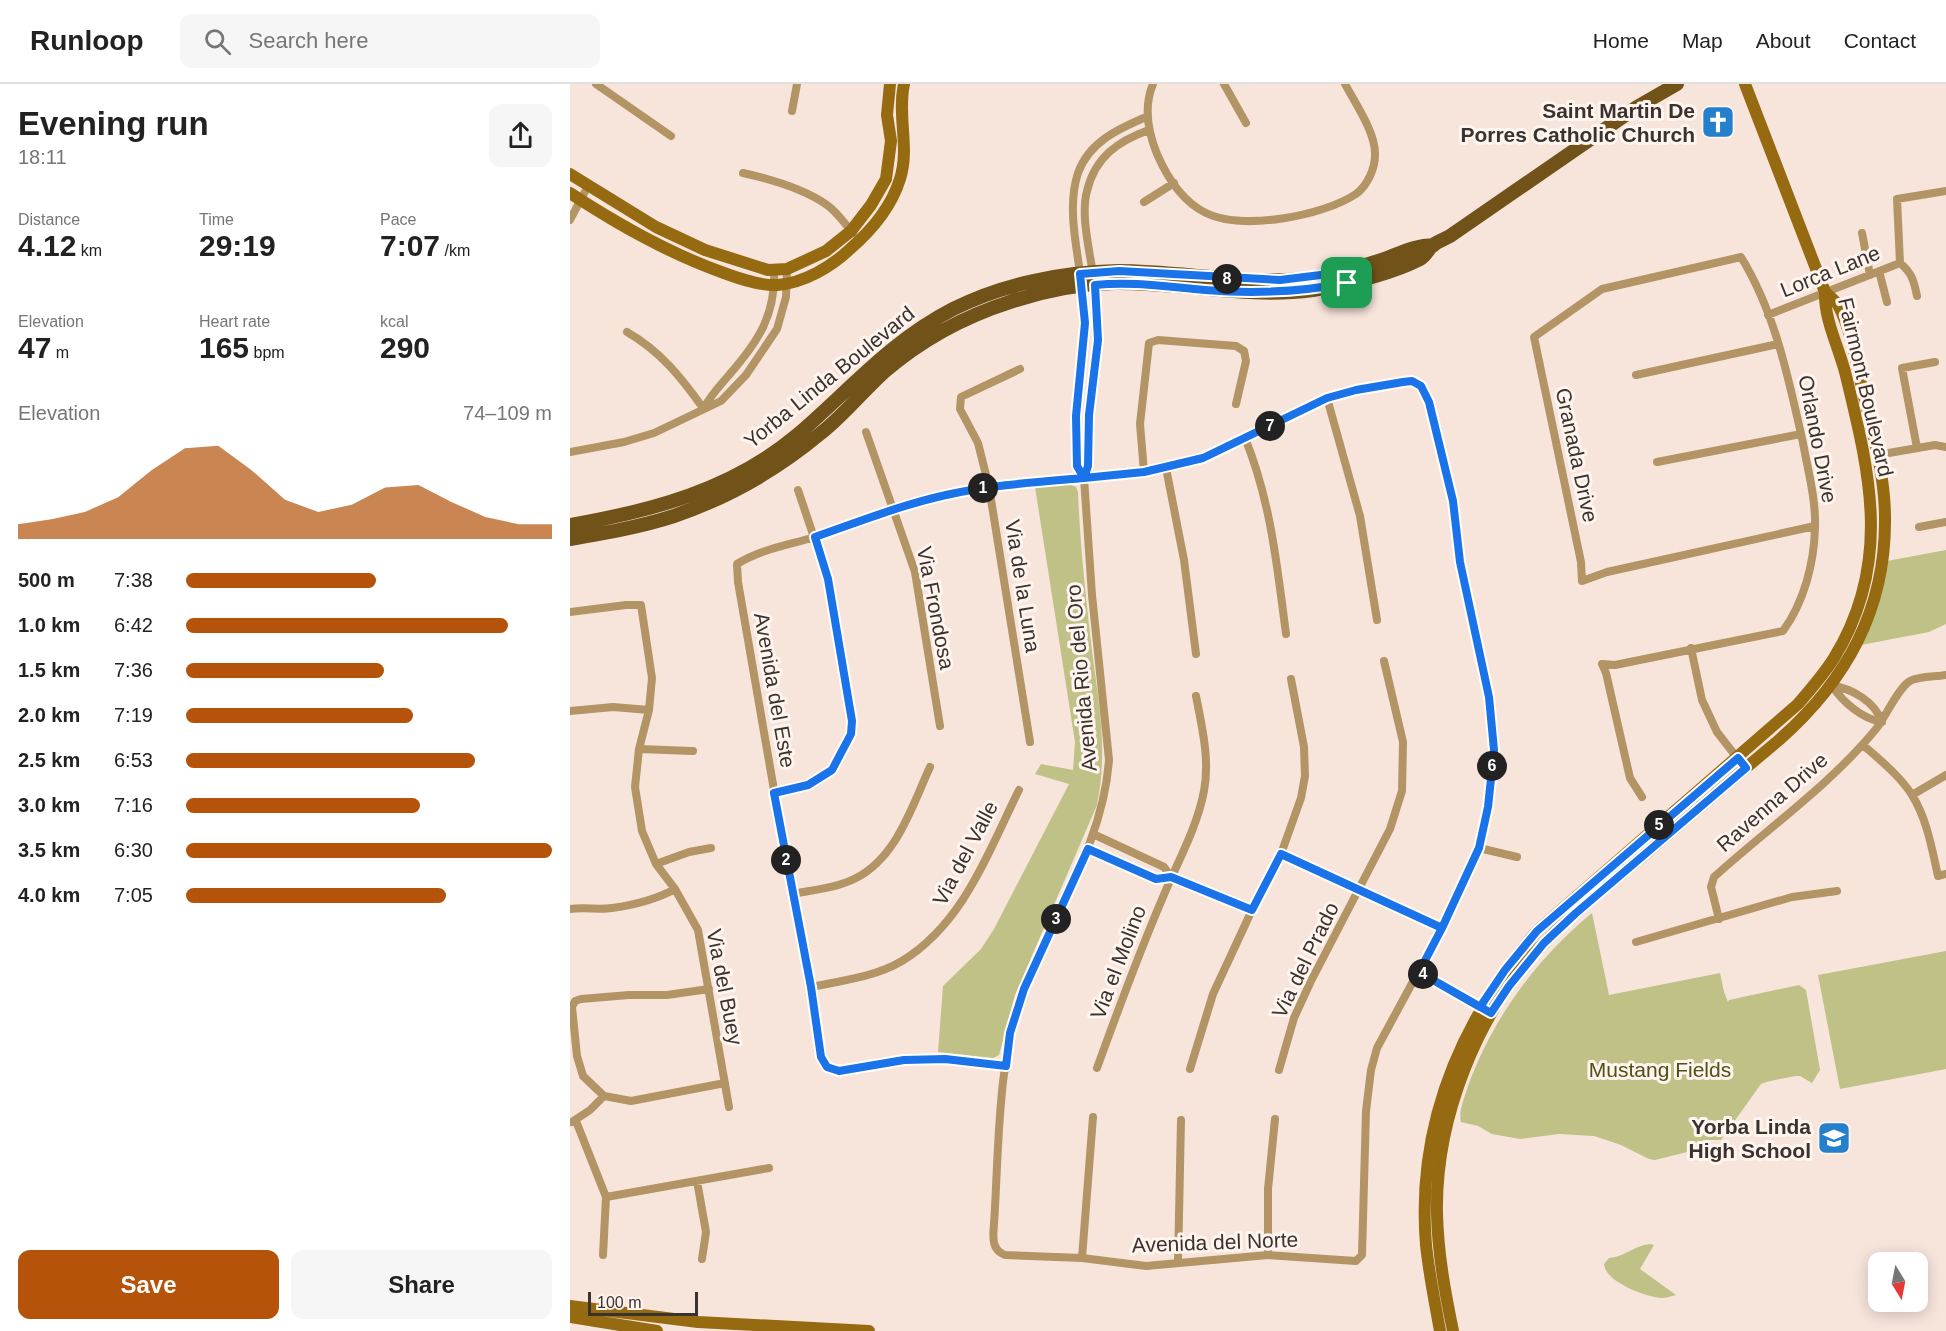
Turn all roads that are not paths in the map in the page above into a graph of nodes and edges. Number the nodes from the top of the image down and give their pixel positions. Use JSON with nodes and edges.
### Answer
{"nodes":[{"id":1,"x":596,"y":84,"type":"edge"},
{"id":2,"x":797,"y":84,"type":"edge"},
{"id":3,"x":890,"y":84,"type":"edge"},
{"id":4,"x":904,"y":84,"type":"edge"},
{"id":5,"x":1154,"y":84,"type":"edge"},
{"id":6,"x":1224,"y":84,"type":"edge"},
{"id":7,"x":1345,"y":84,"type":"edge"},
{"id":8,"x":1677,"y":84,"type":"edge"},
{"id":9,"x":1745,"y":84,"type":"edge"},
{"id":10,"x":792,"y":111,"type":"dead end"},
{"id":11,"x":1146,"y":117,"type":"junction"},
{"id":12,"x":1246,"y":123,"type":"dead end"},
{"id":13,"x":1149,"y":130,"type":"junction"},
{"id":14,"x":671,"y":136,"type":"dead end"},
{"id":15,"x":742,"y":173,"type":"dead end"},
{"id":16,"x":570,"y":174,"type":"edge"},
{"id":17,"x":1174,"y":183,"type":"junction"},
{"id":18,"x":588,"y":186,"type":"junction"},
{"id":19,"x":1946,"y":191,"type":"edge"},
{"id":20,"x":575,"y":196,"type":"edge"},
{"id":21,"x":1143,"y":202,"type":"dead end"},
{"id":22,"x":570,"y":220,"type":"edge"},
{"id":23,"x":851,"y":231,"type":"junction"},
{"id":24,"x":1862,"y":233,"type":"dead end"},
{"id":25,"x":860,"y":241,"type":"junction"},
{"id":26,"x":1900,"y":263,"type":"junction"},
{"id":27,"x":787,"y":269,"type":"junction"},
{"id":28,"x":774,"y":270,"type":"junction"},
{"id":29,"x":1879,"y":271,"type":"junction"},
{"id":30,"x":1870,"y":275,"type":"junction"},
{"id":31,"x":1088,"y":279,"type":"junction"},
{"id":32,"x":781,"y":284,"type":"junction"},
{"id":33,"x":1825,"y":292,"type":"junction"},
{"id":34,"x":1917,"y":296,"type":"dead end"},
{"id":35,"x":1887,"y":303,"type":"dead end"},
{"id":36,"x":1768,"y":315,"type":"junction"},
{"id":37,"x":627,"y":332,"type":"dead end"},
{"id":38,"x":1534,"y":337,"type":"joint"},
{"id":39,"x":1778,"y":344,"type":"junction"},
{"id":40,"x":1935,"y":362,"type":"dead end"},
{"id":41,"x":1020,"y":369,"type":"dead end"},
{"id":42,"x":1636,"y":375,"type":"dead end"},
{"id":43,"x":1327,"y":398,"type":"junction"},
{"id":44,"x":1236,"y":404,"type":"dead end"},
{"id":45,"x":703,"y":408,"type":"junction"},
{"id":46,"x":866,"y":432,"type":"dead end"},
{"id":47,"x":1801,"y":434,"type":"junction"},
{"id":48,"x":1245,"y":438,"type":"junction"},
{"id":49,"x":1946,"y":447,"type":"edge"},
{"id":50,"x":1917,"y":448,"type":"junction"},
{"id":51,"x":570,"y":452,"type":"edge"},
{"id":52,"x":1870,"y":456,"type":"junction"},
{"id":53,"x":1657,"y":462,"type":"dead end"},
{"id":54,"x":1166,"y":468,"type":"junction"},
{"id":55,"x":1144,"y":472,"type":"junction"},
{"id":56,"x":1084,"y":478,"type":"junction"},
{"id":57,"x":989,"y":487,"type":"junction"},
{"id":58,"x":798,"y":490,"type":"dead end"},
{"id":59,"x":894,"y":509,"type":"junction"},
{"id":60,"x":1946,"y":522,"type":"edge"},
{"id":61,"x":570,"y":525,"type":"edge"},
{"id":62,"x":1815,"y":526,"type":"junction"},
{"id":63,"x":1919,"y":527,"type":"dead end"},
{"id":64,"x":815,"y":537,"type":"junction"},
{"id":65,"x":570,"y":539,"type":"edge"},
{"id":66,"x":570,"y":612,"type":"edge"},
{"id":67,"x":1377,"y":620,"type":"dead end"},
{"id":68,"x":1286,"y":634,"type":"dead end"},
{"id":69,"x":1691,"y":648,"type":"junction"},
{"id":70,"x":1196,"y":654,"type":"dead end"},
{"id":71,"x":1384,"y":661,"type":"dead end"},
{"id":72,"x":1946,"y":675,"type":"edge"},
{"id":73,"x":1821,"y":677,"type":"junction"},
{"id":74,"x":1291,"y":680,"type":"dead end"},
{"id":75,"x":1832,"y":686,"type":"junction"},
{"id":76,"x":1196,"y":696,"type":"dead end"},
{"id":77,"x":649,"y":710,"type":"junction"},
{"id":78,"x":570,"y":711,"type":"edge"},
{"id":79,"x":1882,"y":722,"type":"junction"},
{"id":80,"x":940,"y":726,"type":"dead end"},
{"id":81,"x":1030,"y":742,"type":"dead end"},
{"id":82,"x":1863,"y":745,"type":"junction"},
{"id":83,"x":639,"y":749,"type":"junction"},
{"id":84,"x":693,"y":751,"type":"dead end"},
{"id":85,"x":1742,"y":763,"type":"junction"},
{"id":86,"x":930,"y":767,"type":"dead end"},
{"id":87,"x":1946,"y":775,"type":"edge"},
{"id":88,"x":1019,"y":790,"type":"dead end"},
{"id":89,"x":774,"y":793,"type":"junction"},
{"id":90,"x":1912,"y":795,"type":"junction"},
{"id":91,"x":1642,"y":797,"type":"dead end"},
{"id":92,"x":1093,"y":834,"type":"junction"},
{"id":93,"x":711,"y":848,"type":"dead end"},
{"id":94,"x":1479,"y":848,"type":"junction"},
{"id":95,"x":1088,"y":849,"type":"junction"},
{"id":96,"x":1281,"y":854,"type":"junction"},
{"id":97,"x":1517,"y":857,"type":"dead end"},
{"id":98,"x":656,"y":864,"type":"junction"},
{"id":99,"x":1942,"y":875,"type":"edge"},
{"id":100,"x":1171,"y":877,"type":"junction"},
{"id":101,"x":675,"y":889,"type":"junction"},
{"id":102,"x":1359,"y":890,"type":"junction"},
{"id":103,"x":1837,"y":891,"type":"dead end"},
{"id":104,"x":792,"y":894,"type":"junction"},
{"id":105,"x":570,"y":909,"type":"edge"},
{"id":106,"x":1252,"y":910,"type":"junction"},
{"id":107,"x":1719,"y":919,"type":"junction"},
{"id":108,"x":1442,"y":928,"type":"junction"},
{"id":109,"x":1636,"y":942,"type":"dead end"},
{"id":110,"x":1419,"y":972,"type":"junction"},
{"id":111,"x":811,"y":987,"type":"junction"},
{"id":112,"x":709,"y":989,"type":"junction"},
{"id":113,"x":1486,"y":1010,"type":"junction"},
{"id":114,"x":1006,"y":1066,"type":"junction"},
{"id":115,"x":1097,"y":1068,"type":"dead end"},
{"id":116,"x":1190,"y":1069,"type":"dead end"},
{"id":117,"x":1279,"y":1070,"type":"dead end"},
{"id":118,"x":725,"y":1083,"type":"junction"},
{"id":119,"x":604,"y":1096,"type":"junction"},
{"id":120,"x":729,"y":1107,"type":"dead end"},
{"id":121,"x":1093,"y":1117,"type":"dead end"},
{"id":122,"x":1275,"y":1119,"type":"dead end"},
{"id":123,"x":1181,"y":1120,"type":"dead end"},
{"id":124,"x":573,"y":1121,"type":"edge"},
{"id":125,"x":769,"y":1168,"type":"dead end"},
{"id":126,"x":697,"y":1181,"type":"junction"},
{"id":127,"x":606,"y":1197,"type":"junction"},
{"id":128,"x":996,"y":1250,"type":"joint"},
{"id":129,"x":603,"y":1255,"type":"dead end"},
{"id":130,"x":1269,"y":1255,"type":"junction"},
{"id":131,"x":1082,"y":1258,"type":"junction"},
{"id":132,"x":702,"y":1259,"type":"dead end"},
{"id":133,"x":1178,"y":1263,"type":"junction"},
{"id":134,"x":1439,"y":1289,"type":"junction"},
{"id":135,"x":570,"y":1306,"type":"edge"},
{"id":136,"x":570,"y":1317,"type":"edge"},
{"id":137,"x":657,"y":1331,"type":"edge"},
{"id":138,"x":869,"y":1331,"type":"edge"},
{"id":139,"x":1440,"y":1331,"type":"edge"},
{"id":140,"x":1452,"y":1331,"type":"edge"}],
"edges":[{"from":1,"to":14,"type":"street"},
{"from":2,"to":10,"type":"street"},
{"from":3,"to":23,"type":"main road"},
{"from":4,"to":25,"type":"main road"},
{"from":5,"to":11,"type":"street"},
{"from":6,"to":12,"type":"street"},
{"from":7,"to":17,"type":"street"},
{"from":8,"to":31,"type":"main road","name":"Yorba Linda Boulevard"},
{"from":9,"to":33,"type":"main road","name":"Fairmont Boulevard"},
{"from":11,"to":13,"type":"street"},
{"from":11,"to":31,"type":"street","name":"Avenida Rio del Oro"},
{"from":13,"to":17,"type":"street"},
{"from":13,"to":31,"type":"street","name":"Avenida Rio del Oro"},
{"from":15,"to":23,"type":"street"},
{"from":16,"to":18,"type":"main road"},
{"from":17,"to":21,"type":"street"},
{"from":18,"to":20,"type":"street"},
{"from":18,"to":28,"type":"main road"},
{"from":19,"to":26,"type":"street","name":"Lorca Lane"},
{"from":20,"to":22,"type":"street"},
{"from":20,"to":32,"type":"main road"},
{"from":23,"to":25,"type":"street"},
{"from":23,"to":27,"type":"main road"},
{"from":24,"to":30,"type":"street"},
{"from":25,"to":32,"type":"main road"},
{"from":26,"to":29,"type":"street","name":"Lorca Lane"},
{"from":26,"to":34,"type":"street"},
{"from":27,"to":28,"type":"main road"},
{"from":27,"to":32,"type":"street"},
{"from":28,"to":32,"type":"street"},
{"from":29,"to":30,"type":"street","name":"Lorca Lane"},
{"from":29,"to":35,"type":"street"},
{"from":30,"to":33,"type":"street","name":"Lorca Lane"},
{"from":31,"to":56,"type":"street","name":"Avenida Rio del Oro"},
{"from":31,"to":56,"type":"street","name":"Avenida Rio del Oro"},
{"from":31,"to":61,"type":"main road","name":"Yorba Linda Boulevard"},
{"from":31,"to":65,"type":"main road","name":"Yorba Linda Boulevard"},
{"from":32,"to":45,"type":"street"},
{"from":32,"to":45,"type":"street"},
{"from":33,"to":36,"type":"street","name":"Lorca Lane"},
{"from":33,"to":52,"type":"main road","name":"Fairmont Boulevard"},
{"from":36,"to":38,"type":"street","name":"Orlando Drive"},
{"from":36,"to":39,"type":"street","name":"Orlando Drive"},
{"from":37,"to":45,"type":"street"},
{"from":38,"to":62,"type":"street","name":"Granada Drive"},
{"from":39,"to":42,"type":"street"},
{"from":39,"to":47,"type":"street","name":"Orlando Drive"},
{"from":40,"to":50,"type":"street"},
{"from":41,"to":57,"type":"street","name":"Via de la Luna"},
{"from":43,"to":48,"type":"street"},
{"from":43,"to":67,"type":"street"},
{"from":43,"to":94,"type":"street"},
{"from":44,"to":55,"type":"street"},
{"from":45,"to":51,"type":"street"},
{"from":46,"to":59,"type":"street","name":"Via Frondosa"},
{"from":47,"to":53,"type":"street"},
{"from":47,"to":62,"type":"street","name":"Orlando Drive"},
{"from":48,"to":54,"type":"street"},
{"from":48,"to":68,"type":"street"},
{"from":49,"to":50,"type":"street"},
{"from":50,"to":52,"type":"street"},
{"from":52,"to":73,"type":"main road","name":"Fairmont Boulevard"},
{"from":52,"to":75,"type":"main road","name":"Fairmont Boulevard"},
{"from":54,"to":55,"type":"street"},
{"from":54,"to":70,"type":"street"},
{"from":55,"to":56,"type":"street"},
{"from":56,"to":57,"type":"street"},
{"from":56,"to":92,"type":"street","name":"Avenida Rio del Oro"},
{"from":57,"to":59,"type":"street"},
{"from":57,"to":81,"type":"street","name":"Via de la Luna"},
{"from":58,"to":64,"type":"street"},
{"from":59,"to":64,"type":"street"},
{"from":59,"to":80,"type":"street","name":"Via Frondosa"},
{"from":60,"to":63,"type":"street"},
{"from":62,"to":69,"type":"street","name":"Orlando Drive"},
{"from":64,"to":89,"type":"street"},
{"from":64,"to":89,"type":"street","name":"Avenida del Este"},
{"from":66,"to":77,"type":"street","name":"Via del Buey"},
{"from":69,"to":85,"type":"street"},
{"from":69,"to":91,"type":"street"},
{"from":71,"to":102,"type":"street","name":"Via del Prado"},
{"from":72,"to":79,"type":"street","name":"Ravenna Drive"},
{"from":73,"to":75,"type":"main road"},
{"from":73,"to":85,"type":"main road","name":"Fairmont Boulevard"},
{"from":74,"to":96,"type":"street"},
{"from":75,"to":79,"type":"street"},
{"from":75,"to":85,"type":"main road","name":"Fairmont Boulevard"},
{"from":76,"to":100,"type":"street","name":"Via el Molino"},
{"from":77,"to":78,"type":"street"},
{"from":77,"to":83,"type":"street","name":"Via del Buey"},
{"from":79,"to":82,"type":"street","name":"Ravenna Drive"},
{"from":82,"to":90,"type":"street"},
{"from":82,"to":107,"type":"street","name":"Ravenna Drive"},
{"from":83,"to":84,"type":"street"},
{"from":83,"to":98,"type":"street","name":"Via del Buey"},
{"from":85,"to":113,"type":"main road","name":"Fairmont Boulevard"},
{"from":86,"to":104,"type":"street"},
{"from":87,"to":90,"type":"street"},
{"from":88,"to":111,"type":"street","name":"Via del Valle"},
{"from":89,"to":104,"type":"street","name":"Avenida del Este"},
{"from":90,"to":99,"type":"street"},
{"from":92,"to":95,"type":"street","name":"Avenida Rio del Oro"},
{"from":92,"to":100,"type":"street"},
{"from":93,"to":98,"type":"street"},
{"from":94,"to":97,"type":"street"},
{"from":94,"to":108,"type":"street"},
{"from":95,"to":100,"type":"street"},
{"from":95,"to":114,"type":"street","name":"Avenida Rio del Oro"},
{"from":96,"to":102,"type":"street"},
{"from":96,"to":106,"type":"street"},
{"from":98,"to":101,"type":"street","name":"Via del Buey"},
{"from":100,"to":106,"type":"street"},
{"from":100,"to":115,"type":"street","name":"Via el Molino"},
{"from":101,"to":105,"type":"street"},
{"from":101,"to":112,"type":"street","name":"Via del Buey"},
{"from":102,"to":108,"type":"street"},
{"from":102,"to":117,"type":"street","name":"Via del Prado"},
{"from":103,"to":107,"type":"street"},
{"from":104,"to":111,"type":"street","name":"Avenida del Este"},
{"from":106,"to":116,"type":"street"},
{"from":107,"to":109,"type":"street"},
{"from":108,"to":110,"type":"street"},
{"from":110,"to":113,"type":"street"},
{"from":110,"to":130,"type":"street","name":"Avenida del Norte"},
{"from":111,"to":114,"type":"street","name":"Avenida del Este"},
{"from":112,"to":118,"type":"street","name":"Via del Buey"},
{"from":112,"to":119,"type":"street"},
{"from":113,"to":134,"type":"main road","name":"Fairmont Boulevard"},
{"from":114,"to":128,"type":"street","name":"Avenida Rio del Oro"},
{"from":118,"to":119,"type":"street"},
{"from":118,"to":120,"type":"street","name":"Via del Buey"},
{"from":119,"to":124,"type":"street"},
{"from":121,"to":131,"type":"street"},
{"from":122,"to":130,"type":"street"},
{"from":123,"to":133,"type":"street"},
{"from":124,"to":127,"type":"street"},
{"from":125,"to":126,"type":"street"},
{"from":126,"to":127,"type":"street"},
{"from":126,"to":132,"type":"street"},
{"from":127,"to":129,"type":"street"},
{"from":128,"to":131,"type":"street","name":"Avenida del Norte"},
{"from":130,"to":133,"type":"street","name":"Avenida del Norte"},
{"from":131,"to":133,"type":"street","name":"Avenida del Norte"},
{"from":134,"to":139,"type":"main road","name":"Fairmont Boulevard"},
{"from":134,"to":140,"type":"main road","name":"Fairmont Boulevard"},
{"from":135,"to":138,"type":"main road"},
{"from":136,"to":137,"type":"main road"}]}
